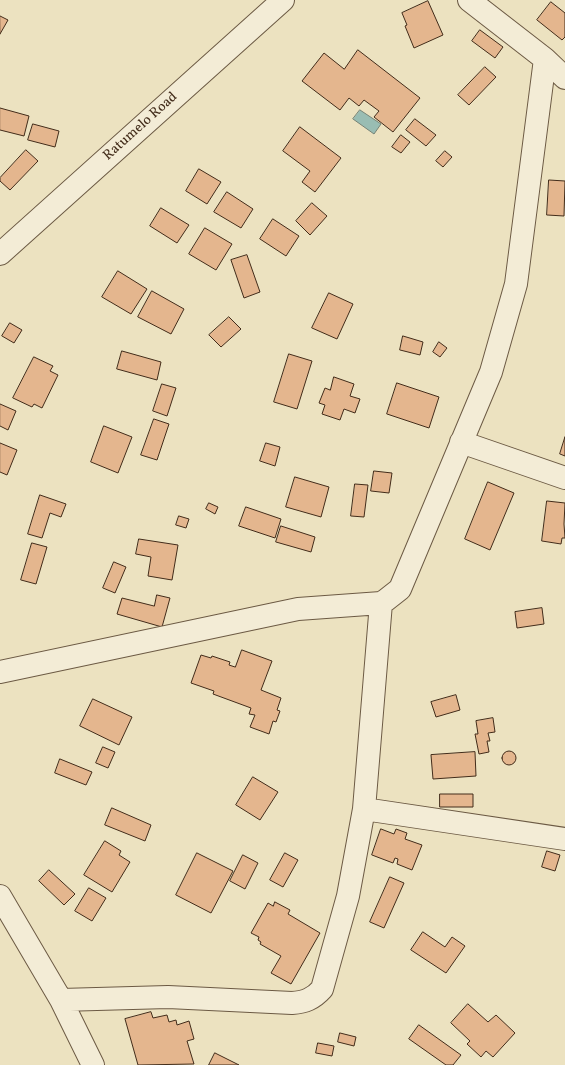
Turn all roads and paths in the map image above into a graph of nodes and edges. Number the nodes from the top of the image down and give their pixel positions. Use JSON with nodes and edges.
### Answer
{"nodes":[{"id":1,"x":283,"y":0,"type":"edge"},
{"id":2,"x":469,"y":0,"type":"edge"},
{"id":3,"x":546,"y":59,"type":"junction"},
{"id":4,"x":565,"y":78,"type":"edge"},
{"id":5,"x":0,"y":254,"type":"edge"},
{"id":6,"x":461,"y":442,"type":"junction"},
{"id":7,"x":565,"y":478,"type":"edge"},
{"id":8,"x":381,"y":603,"type":"junction"},
{"id":9,"x":0,"y":672,"type":"edge"},
{"id":10,"x":364,"y":809,"type":"junction"},
{"id":11,"x":565,"y":840,"type":"edge"},
{"id":12,"x":0,"y":896,"type":"edge"},
{"id":13,"x":61,"y":1000,"type":"junction"},
{"id":14,"x":93,"y":1065,"type":"edge"}],
"edges":[{"from":1,"to":5,"type":"street","name":"Ratumelo Road"},
{"from":2,"to":3,"type":"street"},
{"from":3,"to":4,"type":"street"},
{"from":3,"to":6,"type":"street"},
{"from":6,"to":7,"type":"street"},
{"from":6,"to":8,"type":"street"},
{"from":8,"to":9,"type":"street"},
{"from":8,"to":10,"type":"street"},
{"from":10,"to":11,"type":"street"},
{"from":10,"to":13,"type":"street"},
{"from":12,"to":13,"type":"street"},
{"from":13,"to":14,"type":"street"}]}
